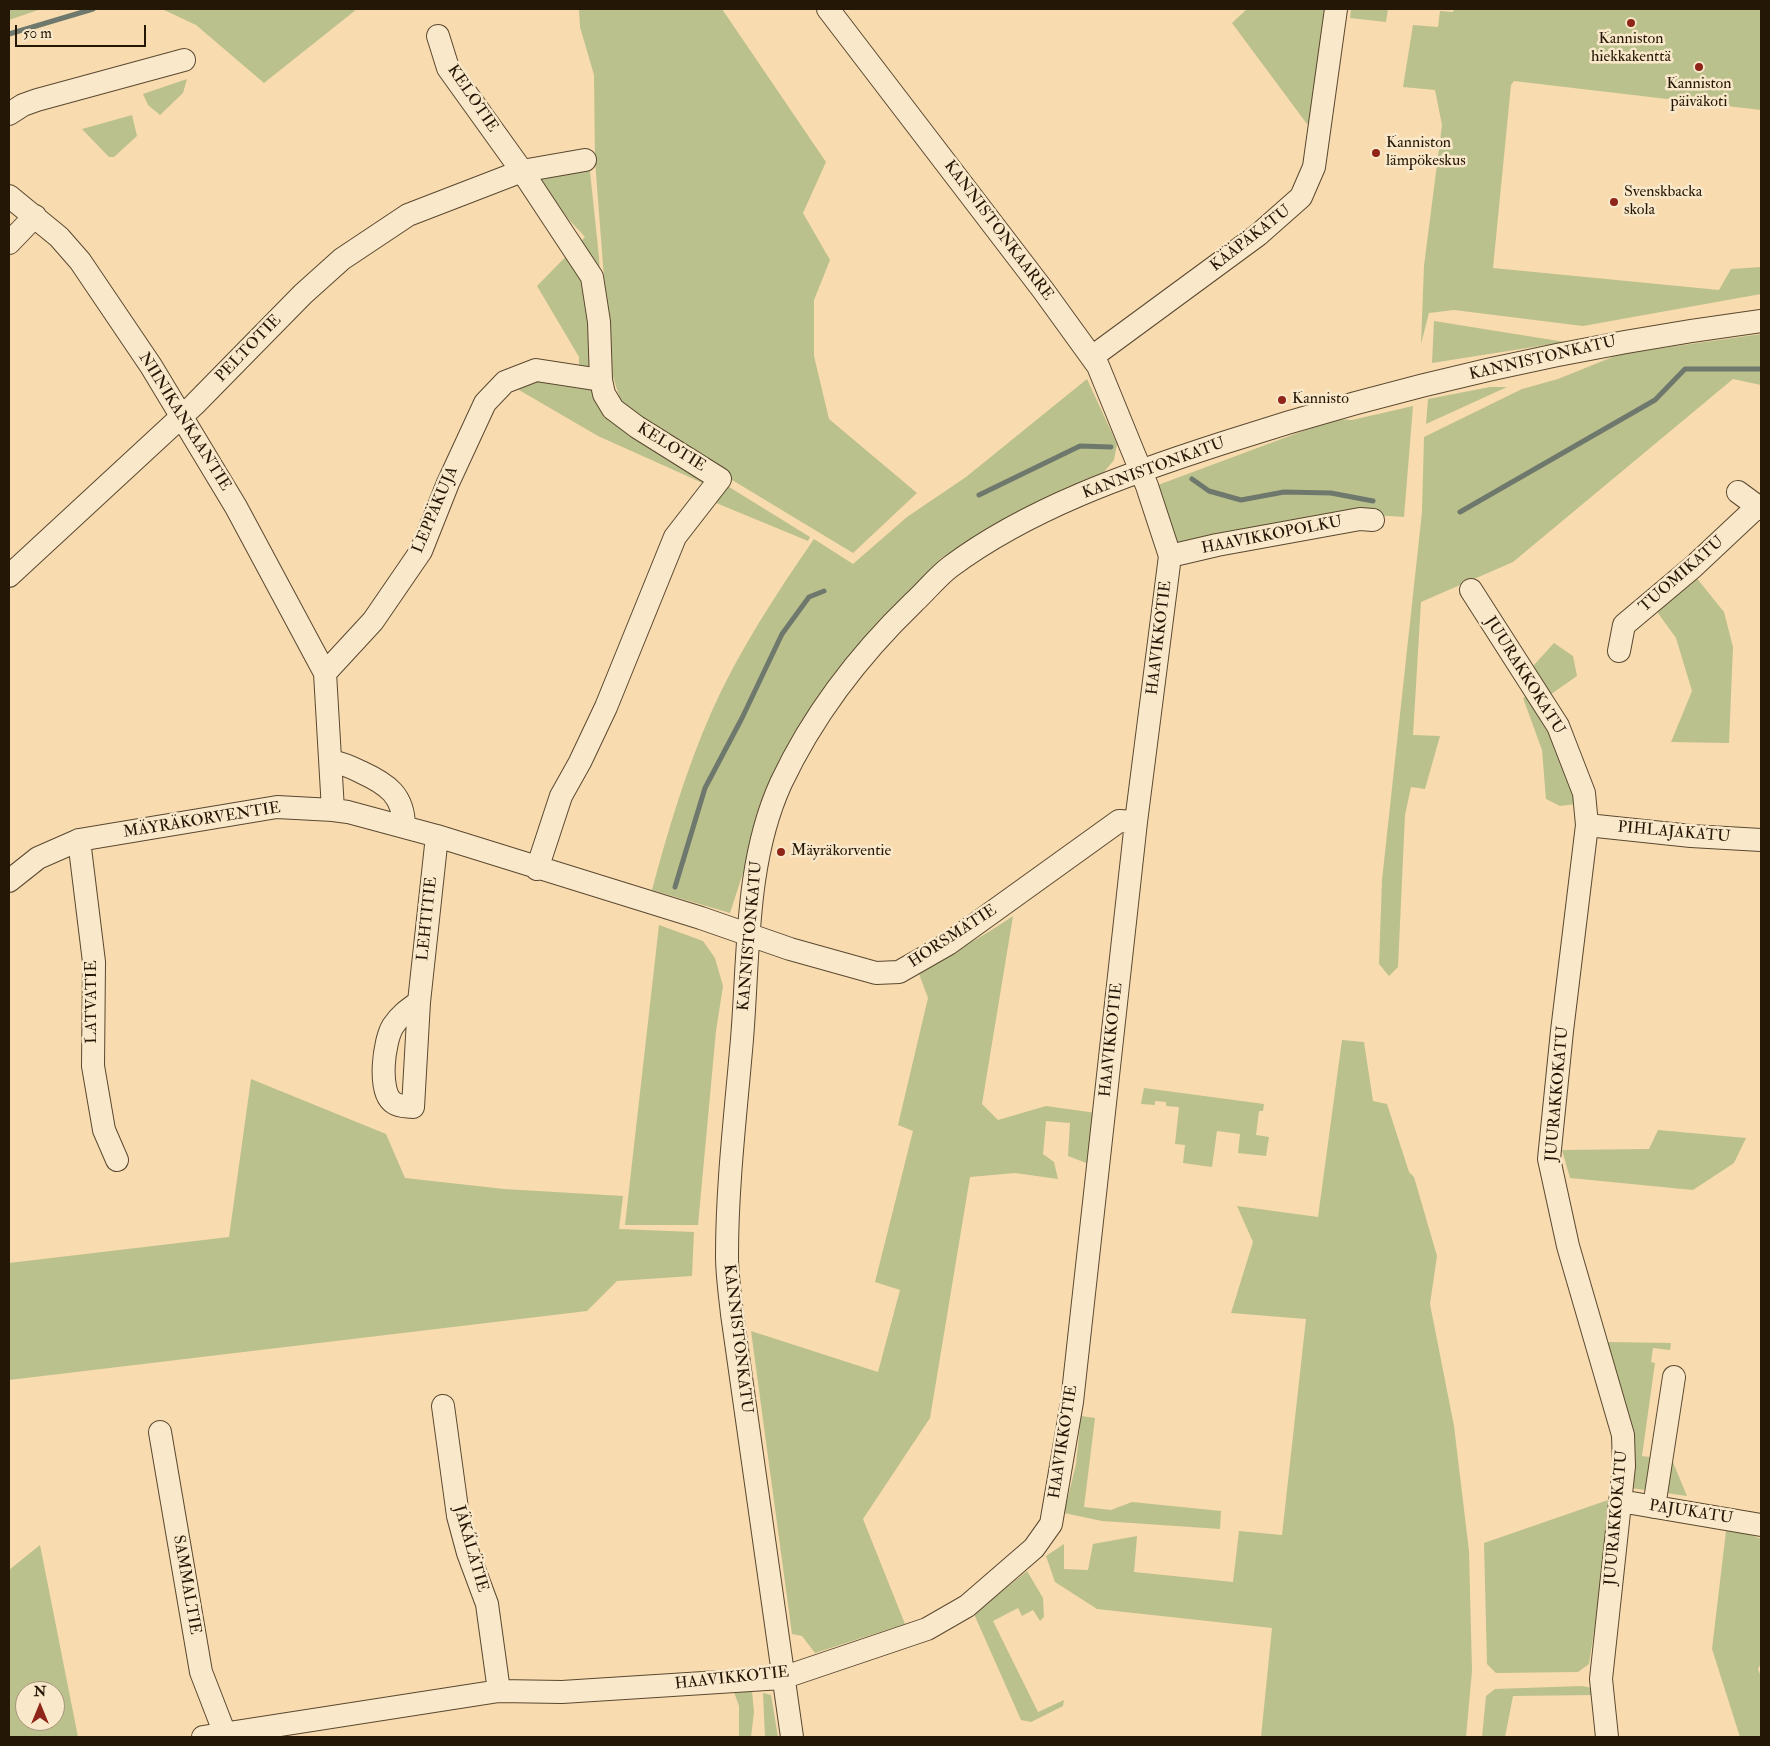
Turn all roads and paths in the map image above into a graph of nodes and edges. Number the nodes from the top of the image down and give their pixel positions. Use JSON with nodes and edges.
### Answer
{"nodes":[{"id":1,"x":828,"y":9,"type":"edge"},
{"id":2,"x":1336,"y":9,"type":"edge"},
{"id":3,"x":438,"y":36,"type":"dead end"},
{"id":4,"x":184,"y":60,"type":"dead end"},
{"id":5,"x":9,"y":114,"type":"edge"},
{"id":6,"x":586,"y":160,"type":"dead end"},
{"id":7,"x":522,"y":171,"type":"junction"},
{"id":8,"x":9,"y":196,"type":"edge"},
{"id":9,"x":35,"y":216,"type":"junction"},
{"id":10,"x":9,"y":243,"type":"edge"},
{"id":11,"x":1761,"y":321,"type":"edge"},
{"id":12,"x":1092,"y":357,"type":"junction"},
{"id":13,"x":601,"y":380,"type":"junction"},
{"id":14,"x":181,"y":417,"type":"junction"},
{"id":15,"x":1141,"y":470,"type":"junction"},
{"id":16,"x":1738,"y":492,"type":"dead end"},
{"id":17,"x":1760,"y":507,"type":"edge"},
{"id":18,"x":1373,"y":520,"type":"dead end"},
{"id":19,"x":1170,"y":556,"type":"junction"},
{"id":20,"x":9,"y":576,"type":"edge"},
{"id":21,"x":1471,"y":590,"type":"dead end"},
{"id":22,"x":1619,"y":651,"type":"dead end"},
{"id":23,"x":325,"y":674,"type":"junction"},
{"id":24,"x":331,"y":761,"type":"junction"},
{"id":25,"x":333,"y":810,"type":"junction"},
{"id":26,"x":1136,"y":822,"type":"junction"},
{"id":27,"x":1587,"y":825,"type":"junction"},
{"id":28,"x":404,"y":827,"type":"junction"},
{"id":29,"x":436,"y":836,"type":"junction"},
{"id":30,"x":79,"y":840,"type":"junction"},
{"id":31,"x":1761,"y":840,"type":"edge"},
{"id":32,"x":537,"y":869,"type":"junction"},
{"id":33,"x":9,"y":881,"type":"edge"},
{"id":34,"x":749,"y":934,"type":"junction"},
{"id":35,"x":419,"y":1002,"type":"dead end"},
{"id":36,"x":117,"y":1160,"type":"dead end"},
{"id":37,"x":1674,"y":1377,"type":"dead end"},
{"id":38,"x":443,"y":1406,"type":"dead end"},
{"id":39,"x":160,"y":1432,"type":"dead end"},
{"id":40,"x":1620,"y":1502,"type":"junction"},
{"id":41,"x":1654,"y":1507,"type":"junction"},
{"id":42,"x":1761,"y":1526,"type":"edge"},
{"id":43,"x":782,"y":1678,"type":"junction"},
{"id":44,"x":499,"y":1691,"type":"junction"},
{"id":45,"x":225,"y":1734,"type":"junction"},
{"id":46,"x":202,"y":1737,"type":"edge"},
{"id":47,"x":792,"y":1737,"type":"edge"},
{"id":48,"x":1607,"y":1737,"type":"edge"}],
"edges":[{"from":1,"to":12,"type":"street","name":"KANNISTONKAARRE"},
{"from":2,"to":12,"type":"street","name":"KÄÄPÄKATU"},
{"from":3,"to":7,"type":"street","name":"KELOTIE"},
{"from":4,"to":5,"type":"street"},
{"from":6,"to":7,"type":"street","name":"PELTOTIE"},
{"from":7,"to":13,"type":"street","name":"KELOTIE"},
{"from":7,"to":14,"type":"street","name":"PELTOTIE"},
{"from":8,"to":9,"type":"street","name":"NIINIKANKAANTIE"},
{"from":9,"to":10,"type":"street"},
{"from":9,"to":14,"type":"street","name":"NIINIKANKAANTIE"},
{"from":11,"to":15,"type":"street","name":"KANNISTONKATU"},
{"from":12,"to":15,"type":"street","name":"KANNISTONKAARRE"},
{"from":13,"to":23,"type":"street","name":"LEPPÄKUJA"},
{"from":13,"to":32,"type":"street","name":"KELOTIE"},
{"from":14,"to":20,"type":"street","name":"PELTOTIE"},
{"from":14,"to":23,"type":"street","name":"NIINIKANKAANTIE"},
{"from":15,"to":19,"type":"street","name":"HAAVIKKOTIE"},
{"from":15,"to":34,"type":"street","name":"KANNISTONKATU"},
{"from":16,"to":17,"type":"street","name":"TUOMIKATU"},
{"from":17,"to":22,"type":"street","name":"TUOMIKATU"},
{"from":18,"to":19,"type":"street","name":"HAAVIKKOPOLKU"},
{"from":19,"to":26,"type":"street","name":"HAAVIKKOTIE"},
{"from":21,"to":27,"type":"street","name":"JUURAKKOKATU"},
{"from":23,"to":24,"type":"street"},
{"from":24,"to":25,"type":"street"},
{"from":24,"to":28,"type":"street"},
{"from":25,"to":28,"type":"street","name":"MÄYRÄKORVENTIE"},
{"from":25,"to":30,"type":"street","name":"MÄYRÄKORVENTIE"},
{"from":26,"to":34,"type":"street","name":"HORSMATIE"},
{"from":26,"to":43,"type":"street","name":"HAAVIKKOTIE"},
{"from":27,"to":31,"type":"street","name":"PIHLAJAKATU"},
{"from":27,"to":40,"type":"street","name":"JUURAKKOKATU"},
{"from":28,"to":29,"type":"street","name":"MÄYRÄKORVENTIE"},
{"from":29,"to":32,"type":"street","name":"MÄYRÄKORVENTIE"},
{"from":29,"to":35,"type":"street","name":"LEHTITIE"},
{"from":30,"to":33,"type":"street","name":"MÄYRÄKORVENTIE"},
{"from":30,"to":36,"type":"street","name":"LATVATIE"},
{"from":32,"to":34,"type":"street","name":"MÄYRÄKORVENTIE"},
{"from":34,"to":43,"type":"street","name":"KANNISTONKATU"},
{"from":37,"to":41,"type":"street"},
{"from":38,"to":44,"type":"street","name":"JÄKÄLÄTIE"},
{"from":39,"to":45,"type":"street","name":"SAMMALTIE"},
{"from":40,"to":41,"type":"street","name":"PAJUKATU"},
{"from":40,"to":48,"type":"street","name":"JUURAKKOKATU"},
{"from":41,"to":42,"type":"street","name":"PAJUKATU"},
{"from":43,"to":44,"type":"street","name":"HAAVIKKOTIE"},
{"from":43,"to":47,"type":"street","name":"KANNISTONKATU"},
{"from":44,"to":45,"type":"street","name":"HAAVIKKOTIE"},
{"from":45,"to":46,"type":"street","name":"HAAVIKKOTIE"}]}
